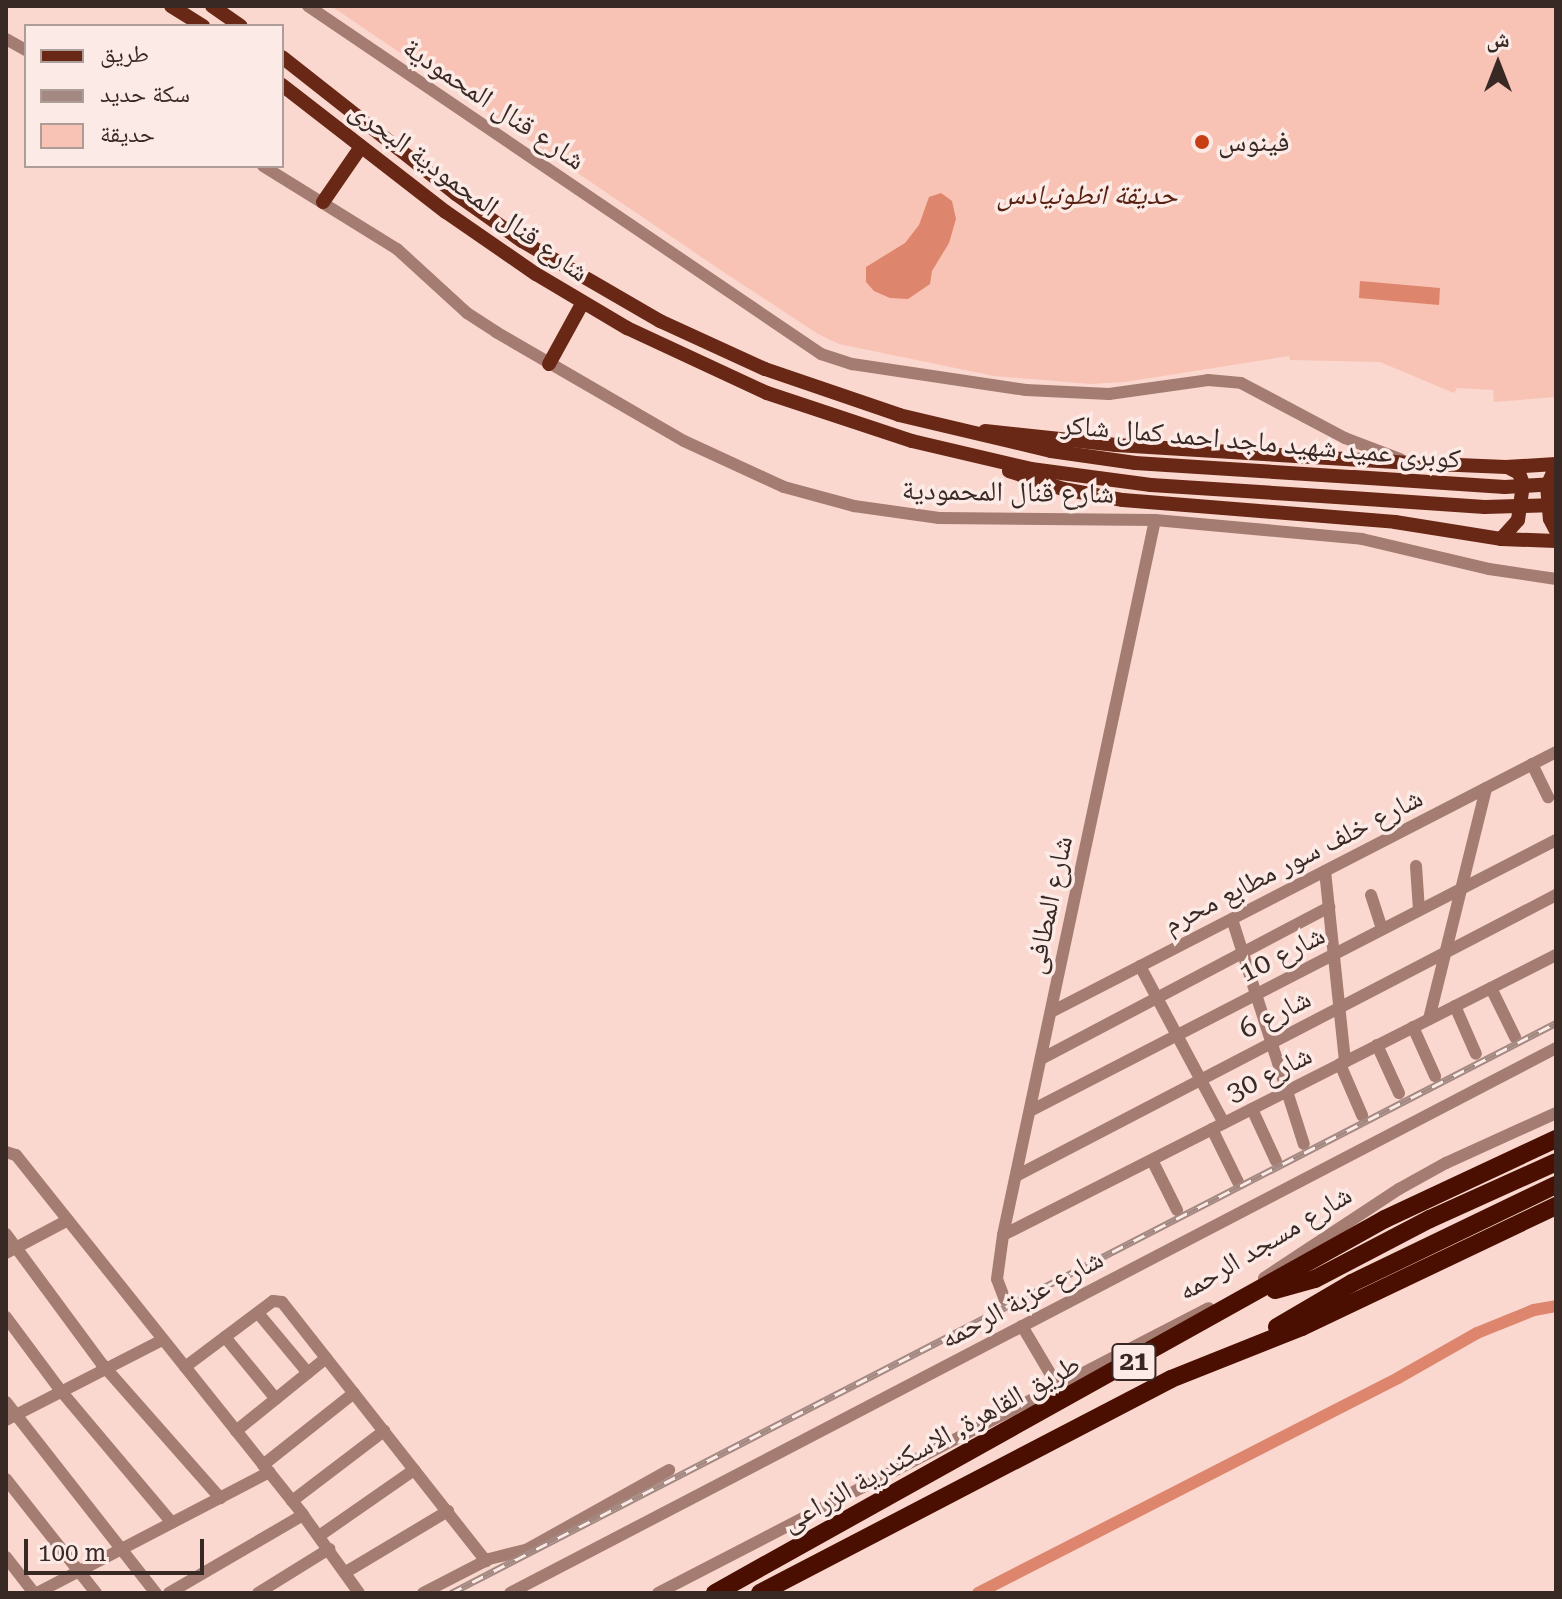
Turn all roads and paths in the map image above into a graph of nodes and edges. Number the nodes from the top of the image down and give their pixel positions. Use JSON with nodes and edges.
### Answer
{"nodes":[{"id":1,"x":171,"y":6,"type":"edge"},
{"id":2,"x":212,"y":6,"type":"edge"},
{"id":3,"x":230,"y":6,"type":"edge"},
{"id":4,"x":308,"y":6,"type":"edge"},
{"id":5,"x":200,"y":24,"type":"edge"},
{"id":6,"x":239,"y":24,"type":"edge"},
{"id":7,"x":239,"y":24,"type":"edge"},
{"id":8,"x":6,"y":39,"type":"edge"},
{"id":9,"x":24,"y":49,"type":"edge"},
{"id":10,"x":284,"y":59,"type":"edge"},
{"id":11,"x":284,"y":87,"type":"edge"},
{"id":12,"x":361,"y":147,"type":"junction"},
{"id":13,"x":266,"y":168,"type":"edge"},
{"id":14,"x":323,"y":202,"type":"junction"},
{"id":15,"x":582,"y":304,"type":"junction"},
{"id":16,"x":549,"y":364,"type":"junction"},
{"id":17,"x":964,"y":432,"type":"junction"},
{"id":18,"x":991,"y":462,"type":"junction"},
{"id":19,"x":1411,"y":463,"type":"junction"},
{"id":20,"x":1556,"y":465,"type":"edge"},
{"id":21,"x":1506,"y":467,"type":"junction"},
{"id":22,"x":1556,"y":484,"type":"edge"},
{"id":23,"x":1556,"y":505,"type":"edge"},
{"id":24,"x":1155,"y":520,"type":"junction"},
{"id":25,"x":1556,"y":531,"type":"edge"},
{"id":26,"x":1501,"y":539,"type":"junction"},
{"id":27,"x":1556,"y":541,"type":"edge"},
{"id":28,"x":1556,"y":579,"type":"edge"},
{"id":29,"x":1556,"y":752,"type":"edge"},
{"id":30,"x":1532,"y":764,"type":"junction"},
{"id":31,"x":1486,"y":788,"type":"junction"},
{"id":32,"x":1548,"y":797,"type":"dead end"},
{"id":33,"x":1556,"y":840,"type":"edge"},
{"id":34,"x":1416,"y":866,"type":"dead end"},
{"id":35,"x":1325,"y":871,"type":"junction"},
{"id":36,"x":1461,"y":888,"type":"junction"},
{"id":37,"x":1371,"y":895,"type":"dead end"},
{"id":38,"x":1556,"y":895,"type":"edge"},
{"id":39,"x":1329,"y":907,"type":"junction"},
{"id":40,"x":1419,"y":910,"type":"junction"},
{"id":41,"x":1232,"y":919,"type":"junction"},
{"id":42,"x":1382,"y":929,"type":"junction"},
{"id":43,"x":1242,"y":953,"type":"junction"},
{"id":44,"x":1445,"y":953,"type":"junction"},
{"id":45,"x":1334,"y":954,"type":"junction"},
{"id":46,"x":1556,"y":955,"type":"edge"},
{"id":47,"x":1140,"y":966,"type":"junction"},
{"id":48,"x":1491,"y":988,"type":"junction"},
{"id":49,"x":1256,"y":994,"type":"junction"},
{"id":50,"x":1157,"y":998,"type":"junction"},
{"id":51,"x":1455,"y":1006,"type":"junction"},
{"id":52,"x":1339,"y":1008,"type":"junction"},
{"id":53,"x":1051,"y":1012,"type":"junction"},
{"id":54,"x":1429,"y":1019,"type":"junction"},
{"id":55,"x":1413,"y":1027,"type":"junction"},
{"id":56,"x":1177,"y":1035,"type":"junction"},
{"id":57,"x":1515,"y":1037,"type":"dead end"},
{"id":58,"x":1271,"y":1043,"type":"junction"},
{"id":59,"x":1377,"y":1045,"type":"junction"},
{"id":60,"x":1556,"y":1048,"type":"edge"},
{"id":61,"x":1476,"y":1054,"type":"dead end"},
{"id":62,"x":1041,"y":1059,"type":"junction"},
{"id":63,"x":1342,"y":1063,"type":"junction"},
{"id":64,"x":1435,"y":1076,"type":"dead end"},
{"id":65,"x":1201,"y":1080,"type":"junction"},
{"id":66,"x":1286,"y":1092,"type":"junction"},
{"id":67,"x":1399,"y":1093,"type":"dead end"},
{"id":68,"x":1252,"y":1109,"type":"junction"},
{"id":69,"x":1030,"y":1111,"type":"junction"},
{"id":70,"x":1556,"y":1113,"type":"edge"},
{"id":71,"x":1362,"y":1115,"type":"dead end"},
{"id":72,"x":1218,"y":1126,"type":"junction"},
{"id":73,"x":1556,"y":1139,"type":"edge"},
{"id":74,"x":1304,"y":1144,"type":"dead end"},
{"id":75,"x":11,"y":1154,"type":"edge"},
{"id":76,"x":1152,"y":1160,"type":"junction"},
{"id":77,"x":1276,"y":1161,"type":"dead end"},
{"id":78,"x":1556,"y":1162,"type":"edge"},
{"id":79,"x":1016,"y":1176,"type":"junction"},
{"id":80,"x":1238,"y":1182,"type":"dead end"},
{"id":81,"x":1556,"y":1185,"type":"edge"},
{"id":82,"x":1556,"y":1206,"type":"edge"},
{"id":83,"x":1177,"y":1210,"type":"dead end"},
{"id":84,"x":68,"y":1220,"type":"junction"},
{"id":85,"x":6,"y":1234,"type":"edge"},
{"id":86,"x":1003,"y":1235,"type":"junction"},
{"id":87,"x":12,"y":1250,"type":"edge"},
{"id":88,"x":1259,"y":1292,"type":"junction"},
{"id":89,"x":1005,"y":1300,"type":"dead end"},
{"id":90,"x":258,"y":1313,"type":"junction"},
{"id":91,"x":6,"y":1317,"type":"edge"},
{"id":92,"x":1022,"y":1326,"type":"junction"},
{"id":93,"x":225,"y":1337,"type":"junction"},
{"id":94,"x":162,"y":1340,"type":"junction"},
{"id":95,"x":1230,"y":1354,"type":"junction"},
{"id":96,"x":326,"y":1358,"type":"junction"},
{"id":97,"x":185,"y":1367,"type":"junction"},
{"id":98,"x":106,"y":1369,"type":"junction"},
{"id":99,"x":308,"y":1373,"type":"junction"},
{"id":100,"x":1057,"y":1385,"type":"junction"},
{"id":101,"x":61,"y":1391,"type":"junction"},
{"id":102,"x":354,"y":1393,"type":"junction"},
{"id":103,"x":276,"y":1399,"type":"junction"},
{"id":104,"x":6,"y":1402,"type":"edge"},
{"id":105,"x":11,"y":1417,"type":"edge"},
{"id":106,"x":236,"y":1431,"type":"junction"},
{"id":107,"x":384,"y":1431,"type":"junction"},
{"id":108,"x":266,"y":1468,"type":"junction"},
{"id":109,"x":414,"y":1470,"type":"junction"},
{"id":110,"x":669,"y":1470,"type":"dead end"},
{"id":111,"x":6,"y":1479,"type":"edge"},
{"id":112,"x":220,"y":1498,"type":"junction"},
{"id":113,"x":292,"y":1501,"type":"junction"},
{"id":114,"x":448,"y":1511,"type":"junction"},
{"id":115,"x":303,"y":1515,"type":"junction"},
{"id":116,"x":172,"y":1523,"type":"junction"},
{"id":117,"x":319,"y":1536,"type":"junction"},
{"id":118,"x":122,"y":1549,"type":"junction"},
{"id":119,"x":329,"y":1549,"type":"junction"},
{"id":120,"x":6,"y":1557,"type":"edge"},
{"id":121,"x":486,"y":1561,"type":"junction"},
{"id":122,"x":79,"y":1571,"type":"junction"},
{"id":123,"x":346,"y":1572,"type":"junction"},
{"id":124,"x":356,"y":1592,"type":"edge"},
{"id":125,"x":35,"y":1593,"type":"edge"},
{"id":126,"x":96,"y":1593,"type":"edge"},
{"id":127,"x":156,"y":1593,"type":"edge"},
{"id":128,"x":169,"y":1593,"type":"edge"},
{"id":129,"x":258,"y":1593,"type":"edge"},
{"id":130,"x":423,"y":1593,"type":"edge"},
{"id":131,"x":510,"y":1593,"type":"edge"},
{"id":132,"x":658,"y":1593,"type":"edge"},
{"id":133,"x":715,"y":1593,"type":"edge"},
{"id":134,"x":760,"y":1593,"type":"edge"}],
"edges":[{"from":1,"to":5,"type":"main road"},
{"from":2,"to":6,"type":"main road"},
{"from":3,"to":7,"type":"main road"},
{"from":4,"to":19,"type":"street","name":"شارع قنال المحمودية"},
{"from":8,"to":9,"type":"street"},
{"from":10,"to":17,"type":"main road","name":"شارع قنال المحمودية البحرى"},
{"from":11,"to":12,"type":"main road","name":"شارع قنال المحمودية البحرى"},
{"from":12,"to":14,"type":"main road"},
{"from":12,"to":15,"type":"main road","name":"شارع قنال المحمودية البحرى"},
{"from":13,"to":14,"type":"street","name":"شارع قنال المحمودية"},
{"from":14,"to":16,"type":"street","name":"شارع قنال المحمودية"},
{"from":15,"to":16,"type":"main road"},
{"from":15,"to":18,"type":"main road","name":"شارع قنال المحمودية البحرى"},
{"from":16,"to":24,"type":"street","name":"شارع قنال المحمودية"},
{"from":17,"to":19,"type":"main road"},
{"from":17,"to":22,"type":"main road","name":"كوبرى عميد شهيد ماجد احمد كمال شاكر","bridge":true},
{"from":18,"to":23,"type":"main road","name":"كوبرى عميد شهيد ماجد احمد كمال شاكر","bridge":true},
{"from":18,"to":26,"type":"main road"},
{"from":19,"to":21,"type":"main road"},
{"from":20,"to":21,"type":"main road"},
{"from":20,"to":25,"type":"main road"},
{"from":21,"to":26,"type":"main road"},
{"from":24,"to":28,"type":"street","name":"شارع قنال المحمودية"},
{"from":24,"to":53,"type":"street","name":"شارع المطافى"},
{"from":26,"to":27,"type":"main road"},
{"from":29,"to":30,"type":"street","name":"شارع خلف سور مطابع محرم"},
{"from":30,"to":31,"type":"street","name":"شارع خلف سور مطابع محرم"},
{"from":30,"to":32,"type":"street"},
{"from":31,"to":35,"type":"street","name":"شارع خلف سور مطابع محرم"},
{"from":31,"to":36,"type":"street"},
{"from":33,"to":36,"type":"street","name":"شارع 10"},
{"from":34,"to":40,"type":"street"},
{"from":35,"to":39,"type":"street"},
{"from":35,"to":41,"type":"street","name":"شارع خلف سور مطابع محرم"},
{"from":36,"to":40,"type":"street","name":"شارع 10"},
{"from":36,"to":44,"type":"street"},
{"from":37,"to":42,"type":"street"},
{"from":38,"to":44,"type":"street","name":"شارع 6"},
{"from":39,"to":43,"type":"street"},
{"from":39,"to":45,"type":"street"},
{"from":40,"to":42,"type":"street","name":"شارع 10"},
{"from":41,"to":43,"type":"street"},
{"from":41,"to":47,"type":"street","name":"شارع خلف سور مطابع محرم"},
{"from":42,"to":45,"type":"street","name":"شارع 10"},
{"from":43,"to":49,"type":"street"},
{"from":43,"to":50,"type":"street"},
{"from":44,"to":52,"type":"street","name":"شارع 6"},
{"from":44,"to":54,"type":"street"},
{"from":45,"to":49,"type":"street","name":"شارع 10"},
{"from":45,"to":52,"type":"street"},
{"from":46,"to":48,"type":"street","name":"شارع 30"},
{"from":47,"to":50,"type":"street"},
{"from":47,"to":53,"type":"street","name":"شارع خلف سور مطابع محرم"},
{"from":48,"to":51,"type":"street","name":"شارع 30"},
{"from":48,"to":57,"type":"street"},
{"from":49,"to":56,"type":"street","name":"شارع 10"},
{"from":49,"to":58,"type":"street"},
{"from":50,"to":56,"type":"street"},
{"from":50,"to":62,"type":"street"},
{"from":51,"to":54,"type":"street","name":"شارع 30"},
{"from":51,"to":61,"type":"street"},
{"from":52,"to":58,"type":"street","name":"شارع 6"},
{"from":52,"to":63,"type":"street"},
{"from":53,"to":62,"type":"street","name":"شارع المطافى"},
{"from":54,"to":55,"type":"street","name":"شارع 30"},
{"from":55,"to":59,"type":"street","name":"شارع 30"},
{"from":55,"to":64,"type":"street"},
{"from":56,"to":65,"type":"street"},
{"from":56,"to":69,"type":"street","name":"شارع 10"},
{"from":58,"to":65,"type":"street","name":"شارع 6"},
{"from":58,"to":66,"type":"street"},
{"from":59,"to":63,"type":"street","name":"شارع 30"},
{"from":59,"to":67,"type":"street"},
{"from":60,"to":92,"type":"street","name":"شارع عزبة الرحمه"},
{"from":62,"to":69,"type":"street","name":"شارع المطافى"},
{"from":63,"to":66,"type":"street","name":"شارع 30"},
{"from":63,"to":71,"type":"street"},
{"from":65,"to":72,"type":"street"},
{"from":65,"to":79,"type":"street","name":"شارع 6"},
{"from":66,"to":68,"type":"street","name":"شارع 30"},
{"from":66,"to":74,"type":"street"},
{"from":68,"to":72,"type":"street","name":"شارع 30"},
{"from":68,"to":77,"type":"street"},
{"from":69,"to":79,"type":"street","name":"شارع المطافى"},
{"from":70,"to":100,"type":"street","name":"شارع مسجد الرحمه"},
{"from":72,"to":76,"type":"street","name":"شارع 30"},
{"from":72,"to":80,"type":"street"},
{"from":73,"to":88,"type":"highway","name":"طريق القاهرة, الاسكندرية الزراعى","number":"21"},
{"from":75,"to":84,"type":"street"},
{"from":76,"to":83,"type":"street"},
{"from":76,"to":86,"type":"street","name":"شارع 30"},
{"from":78,"to":88,"type":"highway"},
{"from":79,"to":86,"type":"street","name":"شارع المطافى"},
{"from":81,"to":95,"type":"highway"},
{"from":82,"to":95,"type":"highway","name":"طريق القاهرة, الاسكندرية الزراعى","number":"21"},
{"from":84,"to":87,"type":"street"},
{"from":84,"to":94,"type":"street"},
{"from":85,"to":87,"type":"street"},
{"from":86,"to":89,"type":"street","name":"شارع المطافى"},
{"from":87,"to":98,"type":"street"},
{"from":88,"to":133,"type":"highway","name":"طريق القاهرة, الاسكندرية الزراعى","number":"21"},
{"from":90,"to":93,"type":"street"},
{"from":90,"to":96,"type":"street"},
{"from":90,"to":99,"type":"street"},
{"from":91,"to":101,"type":"street"},
{"from":92,"to":100,"type":"street"},
{"from":92,"to":131,"type":"street","name":"شارع عزبة الرحمه"},
{"from":93,"to":97,"type":"street"},
{"from":93,"to":103,"type":"street"},
{"from":94,"to":97,"type":"street"},
{"from":94,"to":98,"type":"street"},
{"from":95,"to":134,"type":"highway","name":"طريق القاهرة, الاسكندرية الزراعى","number":"21"},
{"from":96,"to":99,"type":"street"},
{"from":96,"to":102,"type":"street"},
{"from":97,"to":106,"type":"street"},
{"from":98,"to":101,"type":"street"},
{"from":98,"to":112,"type":"street"},
{"from":99,"to":103,"type":"street"},
{"from":100,"to":132,"type":"street","name":"شارع مسجد الرحمه"},
{"from":101,"to":105,"type":"street"},
{"from":101,"to":116,"type":"street"},
{"from":102,"to":107,"type":"street"},
{"from":102,"to":108,"type":"street"},
{"from":103,"to":106,"type":"street"},
{"from":104,"to":105,"type":"street"},
{"from":105,"to":118,"type":"street"},
{"from":106,"to":108,"type":"street"},
{"from":107,"to":109,"type":"street"},
{"from":107,"to":113,"type":"street"},
{"from":108,"to":112,"type":"street"},
{"from":108,"to":113,"type":"street"},
{"from":109,"to":114,"type":"street"},
{"from":109,"to":117,"type":"street"},
{"from":110,"to":121,"type":"street"},
{"from":111,"to":122,"type":"street"},
{"from":112,"to":116,"type":"street"},
{"from":113,"to":115,"type":"street"},
{"from":114,"to":121,"type":"street"},
{"from":114,"to":123,"type":"street"},
{"from":115,"to":117,"type":"street"},
{"from":115,"to":128,"type":"street"},
{"from":116,"to":118,"type":"street"},
{"from":117,"to":119,"type":"street"},
{"from":118,"to":122,"type":"street"},
{"from":118,"to":127,"type":"street"},
{"from":119,"to":123,"type":"street"},
{"from":119,"to":129,"type":"street"},
{"from":120,"to":125,"type":"street"},
{"from":121,"to":130,"type":"street"},
{"from":122,"to":125,"type":"street"},
{"from":122,"to":126,"type":"street"},
{"from":123,"to":124,"type":"street"}]}
